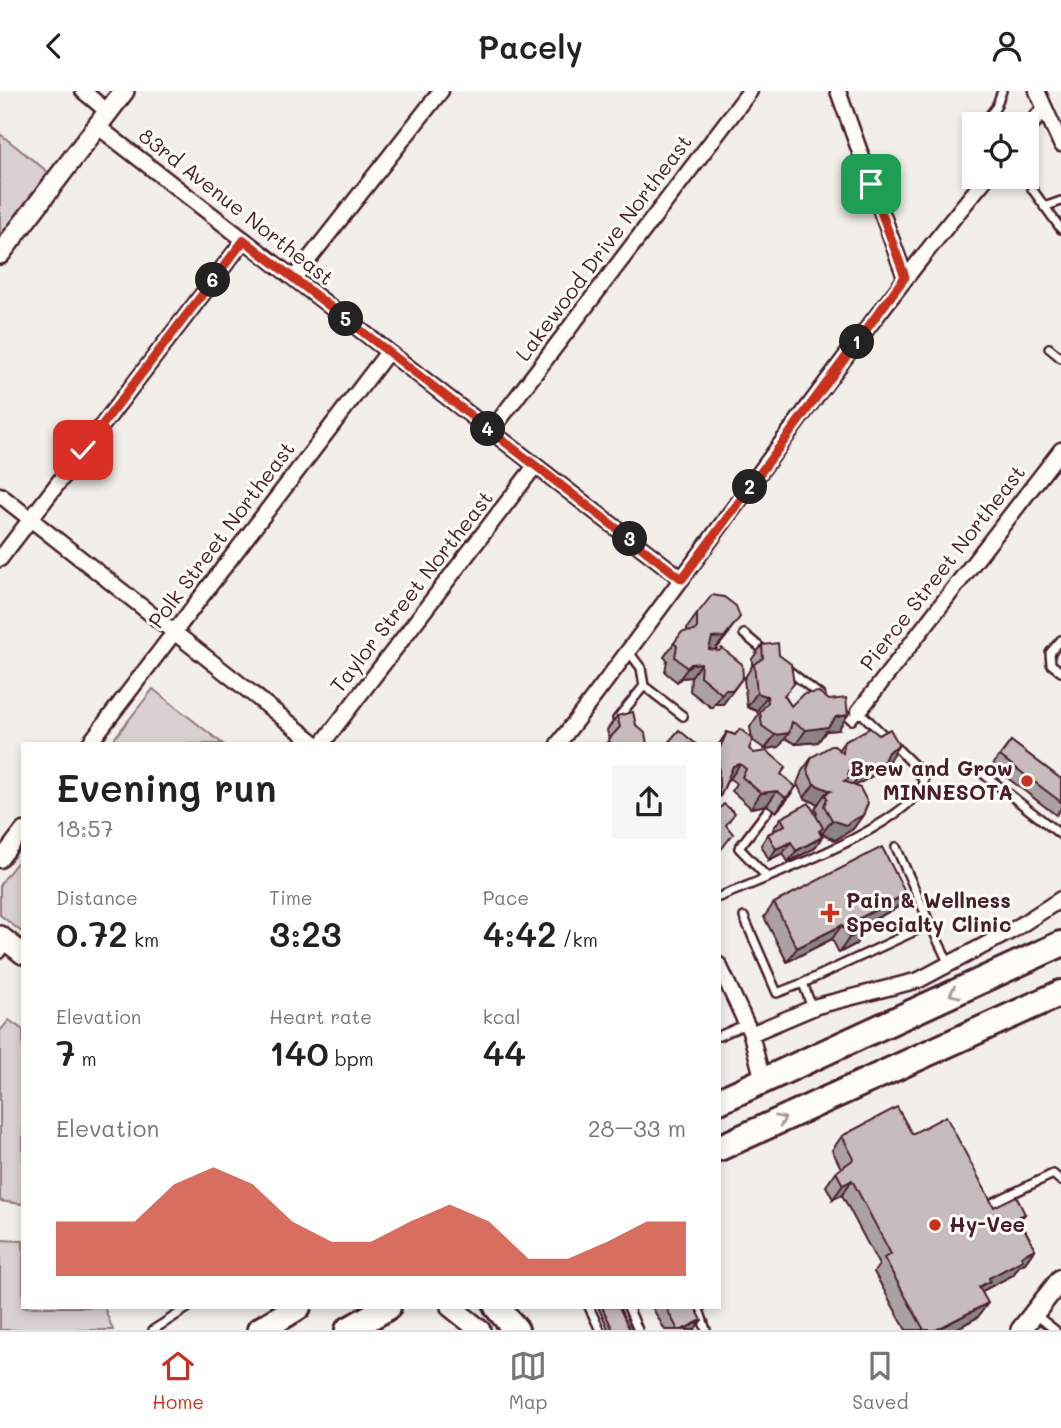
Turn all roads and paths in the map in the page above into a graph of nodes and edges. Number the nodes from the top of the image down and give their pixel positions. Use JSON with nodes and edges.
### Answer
{"nodes":[{"id":1,"x":83,"y":91,"type":"edge"},
{"id":2,"x":124,"y":91,"type":"edge"},
{"id":3,"x":441,"y":91,"type":"edge"},
{"id":4,"x":750,"y":91,"type":"edge"},
{"id":5,"x":838,"y":91,"type":"edge"},
{"id":6,"x":1002,"y":91,"type":"edge"},
{"id":7,"x":1037,"y":91,"type":"edge"},
{"id":8,"x":1044,"y":109,"type":"junction"},
{"id":9,"x":990,"y":112,"type":"edge"},
{"id":10,"x":1039,"y":115,"type":"edge"},
{"id":11,"x":102,"y":119,"type":"junction"},
{"id":12,"x":1061,"y":143,"type":"edge"},
{"id":13,"x":978,"y":189,"type":"edge"},
{"id":14,"x":1032,"y":189,"type":"dead end"},
{"id":15,"x":1061,"y":201,"type":"edge"},
{"id":16,"x":1044,"y":207,"type":"junction"},
{"id":17,"x":1061,"y":229,"type":"edge"},
{"id":18,"x":244,"y":240,"type":"junction"},
{"id":19,"x":0,"y":254,"type":"edge"},
{"id":20,"x":905,"y":277,"type":"junction"},
{"id":21,"x":294,"y":278,"type":"junction"},
{"id":22,"x":1049,"y":348,"type":"dead end"},
{"id":23,"x":388,"y":352,"type":"junction"},
{"id":24,"x":1061,"y":358,"type":"edge"},
{"id":25,"x":491,"y":431,"type":"junction"},
{"id":26,"x":1061,"y":450,"type":"edge"},
{"id":27,"x":535,"y":466,"type":"junction"},
{"id":28,"x":0,"y":495,"type":"edge"},
{"id":29,"x":30,"y":519,"type":"junction"},
{"id":30,"x":0,"y":559,"type":"edge"},
{"id":31,"x":682,"y":579,"type":"junction"},
{"id":32,"x":174,"y":632,"type":"junction"},
{"id":33,"x":744,"y":634,"type":"dead end"},
{"id":34,"x":1061,"y":640,"type":"edge"},
{"id":35,"x":629,"y":652,"type":"junction"},
{"id":36,"x":1061,"y":672,"type":"edge"},
{"id":37,"x":644,"y":686,"type":"junction"},
{"id":38,"x":859,"y":712,"type":"junction"},
{"id":39,"x":683,"y":716,"type":"dead end"},
{"id":40,"x":617,"y":719,"type":"edge"},
{"id":41,"x":91,"y":742,"type":"edge"},
{"id":42,"x":313,"y":742,"type":"edge"},
{"id":43,"x":324,"y":742,"type":"edge"},
{"id":44,"x":560,"y":742,"type":"edge"},
{"id":45,"x":981,"y":772,"type":"dead end"},
{"id":46,"x":768,"y":810,"type":"dead end"},
{"id":47,"x":21,"y":833,"type":"edge"},
{"id":48,"x":1061,"y":835,"type":"edge"},
{"id":49,"x":896,"y":848,"type":"dead end"},
{"id":50,"x":0,"y":860,"type":"edge"},
{"id":51,"x":767,"y":877,"type":"junction"},
{"id":52,"x":721,"y":896,"type":"edge"},
{"id":53,"x":1061,"y":899,"type":"edge"},
{"id":54,"x":744,"y":918,"type":"dead end"},
{"id":55,"x":930,"y":925,"type":"junction"},
{"id":56,"x":1061,"y":929,"type":"edge"},
{"id":57,"x":1061,"y":944,"type":"edge"},
{"id":58,"x":949,"y":964,"type":"junction"},
{"id":59,"x":721,"y":969,"type":"edge"},
{"id":60,"x":999,"y":972,"type":"junction"},
{"id":61,"x":803,"y":983,"type":"junction"},
{"id":62,"x":1059,"y":995,"type":"edge"},
{"id":63,"x":812,"y":1007,"type":"junction"},
{"id":64,"x":748,"y":1029,"type":"junction"},
{"id":65,"x":721,"y":1033,"type":"edge"},
{"id":66,"x":763,"y":1081,"type":"junction"},
{"id":67,"x":721,"y":1100,"type":"edge"},
{"id":68,"x":721,"y":1147,"type":"edge"},
{"id":69,"x":1061,"y":1181,"type":"edge"},
{"id":70,"x":986,"y":1206,"type":"edge"},
{"id":71,"x":1061,"y":1279,"type":"edge"},
{"id":72,"x":185,"y":1309,"type":"edge"},
{"id":73,"x":295,"y":1309,"type":"edge"},
{"id":74,"x":385,"y":1309,"type":"edge"},
{"id":75,"x":454,"y":1309,"type":"edge"},
{"id":76,"x":487,"y":1309,"type":"edge"},
{"id":77,"x":499,"y":1309,"type":"edge"},
{"id":78,"x":593,"y":1309,"type":"edge"},
{"id":79,"x":628,"y":1309,"type":"edge"},
{"id":80,"x":699,"y":1309,"type":"edge"},
{"id":81,"x":1034,"y":1314,"type":"junction"},
{"id":82,"x":618,"y":1316,"type":"edge"},
{"id":83,"x":601,"y":1326,"type":"edge"},
{"id":84,"x":636,"y":1327,"type":"edge"},
{"id":85,"x":624,"y":1329,"type":"edge"},
{"id":86,"x":153,"y":1330,"type":"edge"},
{"id":87,"x":260,"y":1330,"type":"edge"},
{"id":88,"x":348,"y":1330,"type":"edge"},
{"id":89,"x":480,"y":1330,"type":"edge"},
{"id":90,"x":514,"y":1330,"type":"edge"},
{"id":91,"x":706,"y":1330,"type":"edge"},
{"id":92,"x":1021,"y":1330,"type":"edge"},
{"id":93,"x":1055,"y":1330,"type":"edge"}],
"edges":[{"from":1,"to":11,"type":"street","name":"83rd Avenue Northeast"},
{"from":2,"to":11,"type":"street"},
{"from":3,"to":21,"type":"street"},
{"from":4,"to":25,"type":"street","name":"Lakewood Drive Northeast"},
{"from":5,"to":20,"type":"street"},
{"from":6,"to":9,"type":"lane"},
{"from":7,"to":8,"type":"street"},
{"from":8,"to":10,"type":"street"},
{"from":8,"to":12,"type":"street"},
{"from":11,"to":18,"type":"street","name":"83rd Avenue Northeast"},
{"from":11,"to":19,"type":"street"},
{"from":13,"to":20,"type":"street"},
{"from":14,"to":16,"type":"lane"},
{"from":15,"to":16,"type":"lane"},
{"from":16,"to":17,"type":"lane"},
{"from":18,"to":21,"type":"street","name":"83rd Avenue Northeast"},
{"from":18,"to":29,"type":"street"},
{"from":20,"to":31,"type":"street"},
{"from":21,"to":23,"type":"street","name":"83rd Avenue Northeast"},
{"from":22,"to":24,"type":"lane"},
{"from":23,"to":25,"type":"street","name":"83rd Avenue Northeast"},
{"from":23,"to":32,"type":"street","name":"Polk Street Northeast"},
{"from":25,"to":27,"type":"street","name":"83rd Avenue Northeast"},
{"from":26,"to":38,"type":"street","name":"Pierce Street Northeast"},
{"from":27,"to":31,"type":"street","name":"83rd Avenue Northeast"},
{"from":27,"to":43,"type":"street","name":"Taylor Street Northeast"},
{"from":28,"to":29,"type":"street"},
{"from":29,"to":30,"type":"street"},
{"from":29,"to":32,"type":"street"},
{"from":31,"to":35,"type":"street"},
{"from":32,"to":41,"type":"street","name":"Polk Street Northeast"},
{"from":32,"to":42,"type":"street"},
{"from":33,"to":38,"type":"lane"},
{"from":34,"to":36,"type":"lane"},
{"from":35,"to":37,"type":"lane"},
{"from":35,"to":44,"type":"street"},
{"from":37,"to":39,"type":"lane"},
{"from":37,"to":40,"type":"lane"},
{"from":38,"to":51,"type":"lane"},
{"from":45,"to":48,"type":"lane"},
{"from":46,"to":51,"type":"lane"},
{"from":47,"to":50,"type":"street"},
{"from":49,"to":55,"type":"lane"},
{"from":51,"to":52,"type":"lane"},
{"from":53,"to":58,"type":"street"},
{"from":54,"to":61,"type":"lane"},
{"from":55,"to":58,"type":"lane"},
{"from":55,"to":61,"type":"lane"},
{"from":56,"to":60,"type":"highway"},
{"from":57,"to":60,"type":"highway"},
{"from":58,"to":63,"type":"street"},
{"from":59,"to":64,"type":"street"},
{"from":60,"to":66,"type":"highway","one_way":true},
{"from":61,"to":63,"type":"lane"},
{"from":68,"to":62,"type":"highway","one_way":true},
{"from":63,"to":64,"type":"street"},
{"from":64,"to":65,"type":"lane"},
{"from":64,"to":66,"type":"street"},
{"from":66,"to":67,"type":"highway"},
{"from":69,"to":70,"type":"lane"},
{"from":71,"to":81,"type":"street"},
{"from":72,"to":86,"type":"lane"},
{"from":73,"to":87,"type":"highway"},
{"from":74,"to":88,"type":"highway"},
{"from":75,"to":89,"type":"street"},
{"from":76,"to":90,"type":"street"},
{"from":77,"to":90,"type":"highway"},
{"from":78,"to":83,"type":"lane"},
{"from":79,"to":82,"type":"lane"},
{"from":79,"to":84,"type":"lane"},
{"from":80,"to":91,"type":"lane"},
{"from":81,"to":92,"type":"street"},
{"from":81,"to":93,"type":"lane"},
{"from":84,"to":85,"type":"lane"}]}
